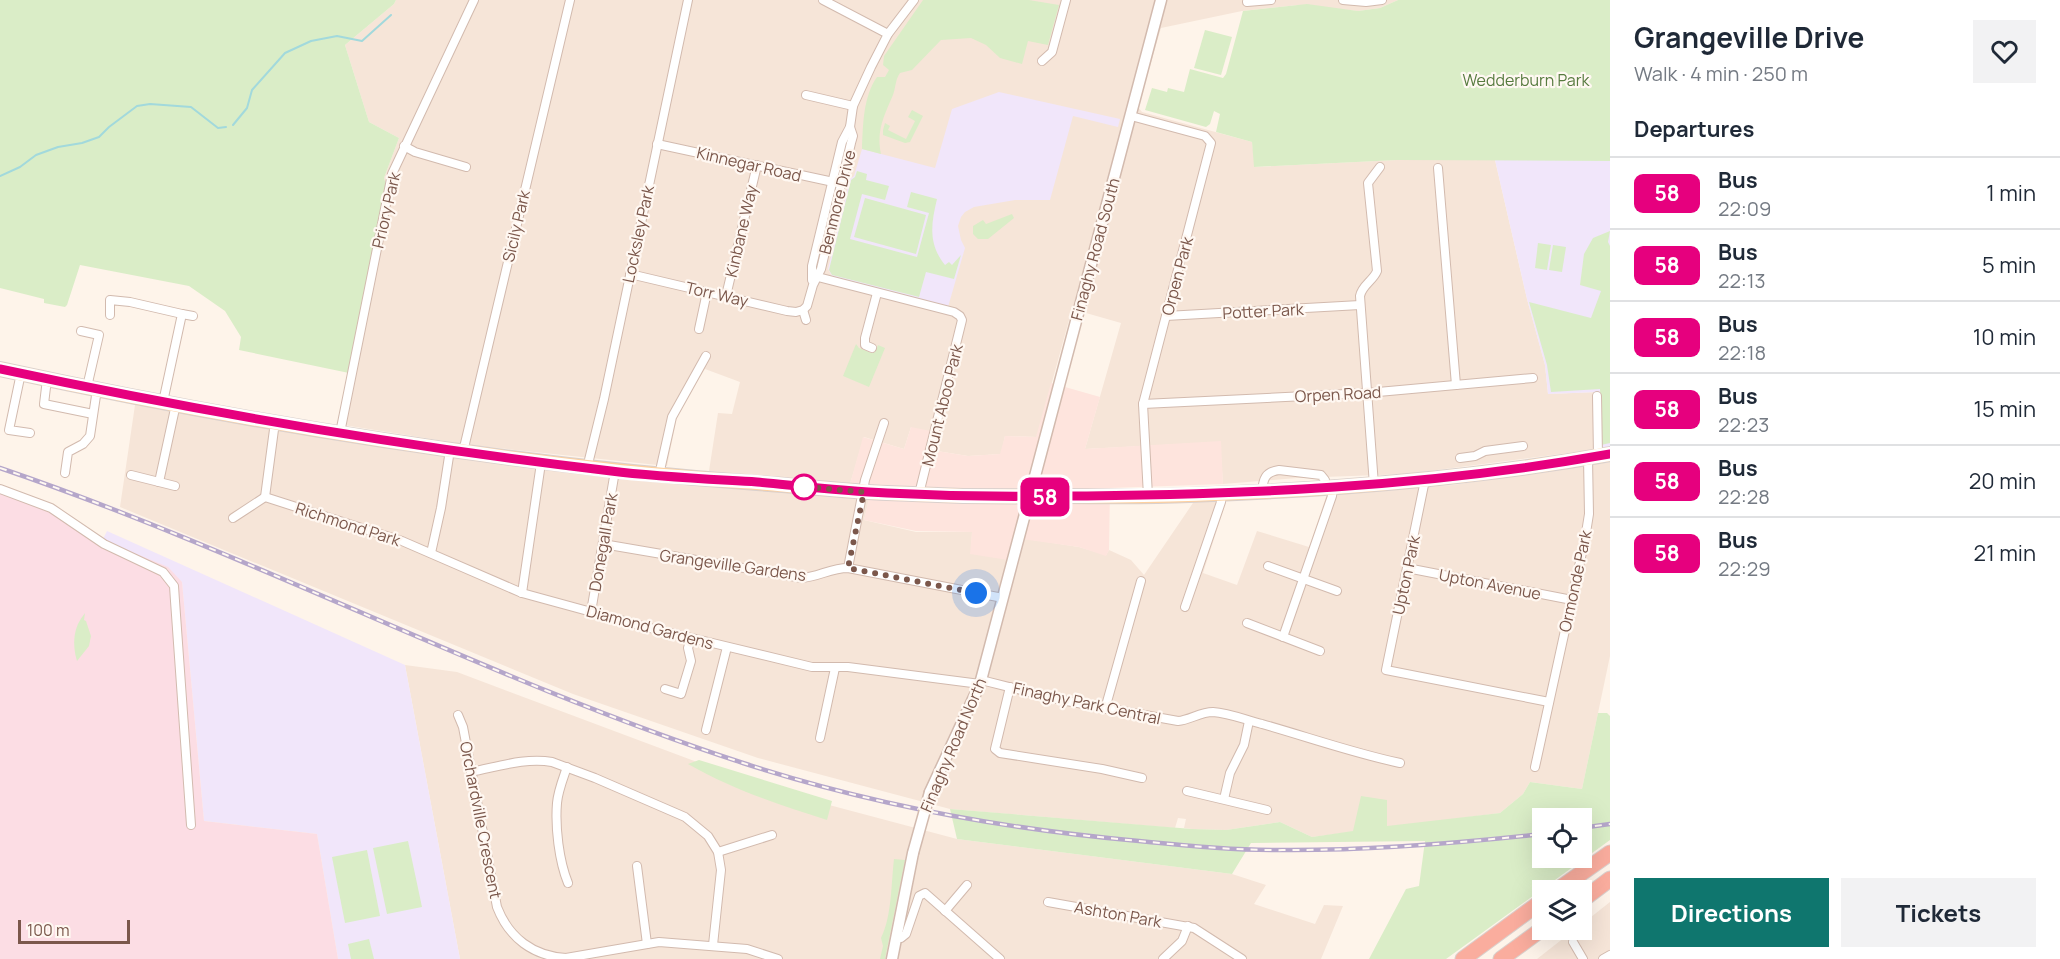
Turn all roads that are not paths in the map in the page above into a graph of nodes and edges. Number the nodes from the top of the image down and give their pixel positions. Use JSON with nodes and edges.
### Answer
{"nodes":[{"id":1,"x":474,"y":0,"type":"edge"},
{"id":2,"x":570,"y":0,"type":"edge"},
{"id":3,"x":688,"y":0,"type":"edge"},
{"id":4,"x":823,"y":0,"type":"edge"},
{"id":5,"x":914,"y":0,"type":"edge"},
{"id":6,"x":1066,"y":0,"type":"edge"},
{"id":7,"x":1161,"y":0,"type":"edge"},
{"id":8,"x":1271,"y":0,"type":"edge"},
{"id":9,"x":1343,"y":0,"type":"edge"},
{"id":10,"x":1382,"y":0,"type":"edge"},
{"id":11,"x":1247,"y":2,"type":"dead end"},
{"id":12,"x":888,"y":34,"type":"junction"},
{"id":13,"x":1042,"y":62,"type":"dead end"},
{"id":14,"x":806,"y":95,"type":"dead end"},
{"id":15,"x":853,"y":106,"type":"junction"},
{"id":16,"x":1131,"y":116,"type":"junction"},
{"id":17,"x":657,"y":144,"type":"junction"},
{"id":18,"x":404,"y":146,"type":"junction"},
{"id":19,"x":757,"y":165,"type":"junction"},
{"id":20,"x":466,"y":167,"type":"dead end"},
{"id":21,"x":1380,"y":167,"type":"dead end"},
{"id":22,"x":1438,"y":168,"type":"dead end"},
{"id":23,"x":838,"y":183,"type":"junction"},
{"id":24,"x":630,"y":274,"type":"junction"},
{"id":25,"x":814,"y":279,"type":"junction"},
{"id":26,"x":707,"y":292,"type":"junction"},
{"id":27,"x":877,"y":293,"type":"junction"},
{"id":28,"x":726,"y":296,"type":"junction"},
{"id":29,"x":1360,"y":305,"type":"junction"},
{"id":30,"x":803,"y":310,"type":"junction"},
{"id":31,"x":182,"y":314,"type":"junction"},
{"id":32,"x":110,"y":315,"type":"dead end"},
{"id":33,"x":193,"y":316,"type":"dead end"},
{"id":34,"x":1166,"y":316,"type":"junction"},
{"id":35,"x":806,"y":320,"type":"dead end"},
{"id":36,"x":697,"y":323,"type":"dead end"},
{"id":37,"x":81,"y":331,"type":"dead end"},
{"id":38,"x":872,"y":348,"type":"dead end"},
{"id":39,"x":706,"y":356,"type":"dead end"},
{"id":40,"x":0,"y":369,"type":"edge"},
{"id":41,"x":21,"y":373,"type":"junction"},
{"id":42,"x":1533,"y":378,"type":"dead end"},
{"id":43,"x":47,"y":379,"type":"junction"},
{"id":44,"x":1456,"y":385,"type":"junction"},
{"id":45,"x":92,"y":388,"type":"junction"},
{"id":46,"x":1367,"y":393,"type":"junction"},
{"id":47,"x":1597,"y":396,"type":"dead end"},
{"id":48,"x":170,"y":403,"type":"junction"},
{"id":49,"x":1143,"y":404,"type":"junction"},
{"id":50,"x":93,"y":414,"type":"junction"},
{"id":51,"x":275,"y":422,"type":"junction"},
{"id":52,"x":884,"y":423,"type":"dead end"},
{"id":53,"x":340,"y":433,"type":"junction"},
{"id":54,"x":30,"y":434,"type":"dead end"},
{"id":55,"x":1523,"y":446,"type":"dead end"},
{"id":56,"x":456,"y":451,"type":"junction"},
{"id":57,"x":1480,"y":454,"type":"junction"},
{"id":58,"x":1598,"y":456,"type":"edge"},
{"id":59,"x":1460,"y":458,"type":"dead end"},
{"id":60,"x":542,"y":463,"type":"junction"},
{"id":61,"x":587,"y":468,"type":"junction"},
{"id":62,"x":615,"y":471,"type":"junction"},
{"id":63,"x":65,"y":473,"type":"dead end"},
{"id":64,"x":1482,"y":473,"type":"junction"},
{"id":65,"x":131,"y":475,"type":"dead end"},
{"id":66,"x":659,"y":475,"type":"junction"},
{"id":67,"x":1425,"y":480,"type":"junction"},
{"id":68,"x":159,"y":482,"type":"junction"},
{"id":69,"x":1374,"y":485,"type":"junction"},
{"id":70,"x":175,"y":486,"type":"dead end"},
{"id":71,"x":1329,"y":488,"type":"junction"},
{"id":72,"x":0,"y":489,"type":"edge"},
{"id":73,"x":864,"y":492,"type":"junction"},
{"id":74,"x":1263,"y":492,"type":"junction"},
{"id":75,"x":919,"y":494,"type":"junction"},
{"id":76,"x":1221,"y":494,"type":"junction"},
{"id":77,"x":1148,"y":496,"type":"junction"},
{"id":78,"x":265,"y":497,"type":"junction"},
{"id":79,"x":1030,"y":498,"type":"junction"},
{"id":80,"x":233,"y":518,"type":"dead end"},
{"id":81,"x":603,"y":544,"type":"junction"},
{"id":82,"x":431,"y":553,"type":"junction"},
{"id":83,"x":1268,"y":566,"type":"dead end"},
{"id":84,"x":848,"y":568,"type":"junction"},
{"id":85,"x":1407,"y":568,"type":"junction"},
{"id":86,"x":1303,"y":579,"type":"junction"},
{"id":87,"x":1141,"y":581,"type":"dead end"},
{"id":88,"x":1337,"y":591,"type":"dead end"},
{"id":89,"x":522,"y":593,"type":"junction"},
{"id":90,"x":1003,"y":598,"type":"junction"},
{"id":91,"x":1572,"y":600,"type":"junction"},
{"id":92,"x":1185,"y":607,"type":"dead end"},
{"id":93,"x":591,"y":612,"type":"junction"},
{"id":94,"x":1246,"y":623,"type":"dead end"},
{"id":95,"x":1282,"y":637,"type":"junction"},
{"id":96,"x":691,"y":638,"type":"junction"},
{"id":97,"x":727,"y":647,"type":"junction"},
{"id":98,"x":1320,"y":651,"type":"dead end"},
{"id":99,"x":835,"y":668,"type":"junction"},
{"id":100,"x":981,"y":682,"type":"junction"},
{"id":101,"x":1010,"y":687,"type":"junction"},
{"id":102,"x":666,"y":689,"type":"dead end"},
{"id":103,"x":1549,"y":702,"type":"junction"},
{"id":104,"x":1105,"y":709,"type":"junction"},
{"id":105,"x":458,"y":715,"type":"dead end"},
{"id":106,"x":1250,"y":721,"type":"junction"},
{"id":107,"x":706,"y":730,"type":"dead end"},
{"id":108,"x":819,"y":738,"type":"dead end"},
{"id":109,"x":1400,"y":763,"type":"dead end"},
{"id":110,"x":567,"y":767,"type":"junction"},
{"id":111,"x":1535,"y":767,"type":"dead end"},
{"id":112,"x":471,"y":772,"type":"junction"},
{"id":113,"x":1142,"y":777,"type":"dead end"},
{"id":114,"x":1187,"y":791,"type":"dead end"},
{"id":115,"x":1224,"y":799,"type":"junction"},
{"id":116,"x":1267,"y":810,"type":"dead end"},
{"id":117,"x":191,"y":825,"type":"dead end"},
{"id":118,"x":772,"y":835,"type":"dead end"},
{"id":119,"x":717,"y":852,"type":"junction"},
{"id":120,"x":1610,"y":853,"type":"edge"},
{"id":121,"x":1610,"y":862,"type":"edge"},
{"id":122,"x":637,"y":866,"type":"dead end"},
{"id":123,"x":1610,"y":879,"type":"edge"},
{"id":124,"x":1572,"y":880,"type":"edge"},
{"id":125,"x":1585,"y":880,"type":"edge"},
{"id":126,"x":568,"y":883,"type":"dead end"},
{"id":127,"x":968,"y":885,"type":"dead end"},
{"id":128,"x":1610,"y":887,"type":"edge"},
{"id":129,"x":1592,"y":893,"type":"edge"},
{"id":130,"x":1592,"y":896,"type":"edge"},
{"id":131,"x":1048,"y":902,"type":"dead end"},
{"id":132,"x":1532,"y":908,"type":"edge"},
{"id":133,"x":945,"y":910,"type":"junction"},
{"id":134,"x":1532,"y":918,"type":"edge"},
{"id":135,"x":1188,"y":926,"type":"junction"},
{"id":136,"x":1532,"y":936,"type":"edge"},
{"id":137,"x":896,"y":937,"type":"junction"},
{"id":138,"x":1573,"y":942,"type":"dead end"},
{"id":139,"x":647,"y":944,"type":"junction"},
{"id":140,"x":713,"y":945,"type":"junction"},
{"id":141,"x":531,"y":950,"type":"junction"},
{"id":142,"x":1610,"y":955,"type":"edge"},
{"id":143,"x":526,"y":959,"type":"edge"},
{"id":144,"x":778,"y":959,"type":"edge"},
{"id":145,"x":892,"y":959,"type":"edge"},
{"id":146,"x":1000,"y":959,"type":"edge"},
{"id":147,"x":1163,"y":959,"type":"edge"},
{"id":148,"x":1242,"y":959,"type":"edge"},
{"id":149,"x":1463,"y":959,"type":"edge"},
{"id":150,"x":1476,"y":959,"type":"edge"},
{"id":151,"x":1501,"y":959,"type":"edge"},
{"id":152,"x":1583,"y":959,"type":"edge"},
{"id":153,"x":1603,"y":959,"type":"edge"}],
"edges":[{"from":1,"to":18,"type":"street","name":"Priory Park"},
{"from":2,"to":56,"type":"street","name":"Sicily Park"},
{"from":3,"to":17,"type":"street","name":"Locksley Park"},
{"from":4,"to":12,"type":"street"},
{"from":5,"to":12,"type":"street","name":"Benmore Drive"},
{"from":6,"to":13,"type":"street"},
{"from":7,"to":16,"type":"street","name":"Finaghy Road South"},
{"from":8,"to":11,"type":"street"},
{"from":9,"to":10,"type":"street"},
{"from":12,"to":15,"type":"street","name":"Benmore Drive"},
{"from":14,"to":15,"type":"street"},
{"from":15,"to":23,"type":"street","name":"Benmore Drive"},
{"from":16,"to":34,"type":"street","name":"Orpen Park"},
{"from":16,"to":79,"type":"street","name":"Finaghy Road South"},
{"from":17,"to":19,"type":"street","name":"Kinnegar Road"},
{"from":17,"to":24,"type":"street","name":"Locksley Park"},
{"from":18,"to":20,"type":"street"},
{"from":18,"to":53,"type":"street","name":"Priory Park"},
{"from":19,"to":23,"type":"street","name":"Kinnegar Road"},
{"from":19,"to":28,"type":"street","name":"Kinbane Way"},
{"from":21,"to":29,"type":"street"},
{"from":22,"to":44,"type":"street"},
{"from":23,"to":25,"type":"street","name":"Benmore Drive"},
{"from":24,"to":26,"type":"street","name":"Torr Way"},
{"from":24,"to":61,"type":"street","name":"Locksley Park"},
{"from":25,"to":27,"type":"street"},
{"from":25,"to":30,"type":"street"},
{"from":26,"to":28,"type":"street","name":"Torr Way"},
{"from":26,"to":36,"type":"street"},
{"from":27,"to":38,"type":"street"},
{"from":27,"to":75,"type":"street","name":"Mount Aboo Park"},
{"from":28,"to":30,"type":"street","name":"Torr Way"},
{"from":29,"to":34,"type":"street","name":"Potter Park"},
{"from":29,"to":46,"type":"street"},
{"from":30,"to":35,"type":"street"},
{"from":31,"to":32,"type":"street"},
{"from":31,"to":33,"type":"street"},
{"from":31,"to":48,"type":"street"},
{"from":34,"to":49,"type":"street","name":"Orpen Park"},
{"from":37,"to":45,"type":"street"},
{"from":39,"to":66,"type":"street"},
{"from":40,"to":41,"type":"main road"},
{"from":41,"to":43,"type":"main road"},
{"from":41,"to":54,"type":"street"},
{"from":42,"to":44,"type":"street","name":"Orpen Road"},
{"from":43,"to":45,"type":"main road"},
{"from":43,"to":50,"type":"street"},
{"from":44,"to":46,"type":"street","name":"Orpen Road"},
{"from":45,"to":48,"type":"main road"},
{"from":45,"to":50,"type":"street"},
{"from":46,"to":49,"type":"street","name":"Orpen Road"},
{"from":46,"to":69,"type":"street"},
{"from":47,"to":58,"type":"street","name":"Ormonde Park"},
{"from":48,"to":51,"type":"main road"},
{"from":48,"to":68,"type":"street"},
{"from":49,"to":77,"type":"street","name":"Orpen Park"},
{"from":50,"to":63,"type":"street"},
{"from":51,"to":53,"type":"main road"},
{"from":51,"to":78,"type":"street"},
{"from":52,"to":73,"type":"street"},
{"from":53,"to":56,"type":"main road"},
{"from":55,"to":57,"type":"street"},
{"from":56,"to":60,"type":"main road"},
{"from":56,"to":82,"type":"street"},
{"from":57,"to":59,"type":"street"},
{"from":57,"to":64,"type":"street"},
{"from":58,"to":64,"type":"main road"},
{"from":58,"to":91,"type":"street","name":"Ormonde Park"},
{"from":60,"to":61,"type":"main road"},
{"from":60,"to":89,"type":"street"},
{"from":61,"to":62,"type":"main road"},
{"from":62,"to":66,"type":"main road"},
{"from":62,"to":81,"type":"street","name":"Donegall Park"},
{"from":64,"to":67,"type":"main road"},
{"from":65,"to":68,"type":"street"},
{"from":66,"to":73,"type":"main road"},
{"from":67,"to":69,"type":"main road"},
{"from":67,"to":85,"type":"street","name":"Upton Park"},
{"from":68,"to":70,"type":"street"},
{"from":69,"to":71,"type":"main road"},
{"from":71,"to":74,"type":"main road"},
{"from":71,"to":74,"type":"street"},
{"from":71,"to":86,"type":"street"},
{"from":72,"to":117,"type":"street"},
{"from":73,"to":75,"type":"main road"},
{"from":73,"to":84,"type":"street"},
{"from":74,"to":76,"type":"main road"},
{"from":75,"to":79,"type":"main road"},
{"from":76,"to":77,"type":"main road"},
{"from":76,"to":92,"type":"street"},
{"from":77,"to":79,"type":"main road"},
{"from":78,"to":80,"type":"street"},
{"from":78,"to":82,"type":"street","name":"Richmond Park"},
{"from":79,"to":90,"type":"street","name":"Finaghy Road North"},
{"from":81,"to":84,"type":"street","name":"Grangeville Gardens"},
{"from":81,"to":93,"type":"street","name":"Donegall Park"},
{"from":82,"to":89,"type":"street","name":"Diamond Gardens"},
{"from":83,"to":86,"type":"street"},
{"from":84,"to":90,"type":"street","name":"Grangeville Gardens"},
{"from":85,"to":91,"type":"street","name":"Upton Avenue"},
{"from":85,"to":103,"type":"street","name":"Upton Park"},
{"from":86,"to":88,"type":"street"},
{"from":86,"to":95,"type":"street"},
{"from":87,"to":104,"type":"street"},
{"from":89,"to":93,"type":"street","name":"Diamond Gardens"},
{"from":90,"to":100,"type":"street","name":"Finaghy Road North"},
{"from":91,"to":103,"type":"street","name":"Ormonde Park"},
{"from":93,"to":96,"type":"street","name":"Diamond Gardens"},
{"from":94,"to":95,"type":"street"},
{"from":95,"to":98,"type":"street"},
{"from":96,"to":97,"type":"street","name":"Diamond Gardens"},
{"from":96,"to":102,"type":"street"},
{"from":97,"to":99,"type":"street","name":"Diamond Gardens"},
{"from":97,"to":107,"type":"street"},
{"from":99,"to":100,"type":"street","name":"Diamond Gardens"},
{"from":99,"to":108,"type":"street"},
{"from":100,"to":101,"type":"street","name":"Finaghy Park Central"},
{"from":100,"to":137,"type":"street","name":"Finaghy Road North","bridge":true},
{"from":101,"to":104,"type":"street","name":"Finaghy Park Central"},
{"from":101,"to":113,"type":"street"},
{"from":103,"to":111,"type":"street","name":"Ormonde Park"},
{"from":104,"to":106,"type":"street","name":"Finaghy Park Central"},
{"from":105,"to":112,"type":"street","name":"Orchardville Crescent"},
{"from":106,"to":109,"type":"street","name":"Finaghy Park Central"},
{"from":106,"to":115,"type":"street"},
{"from":110,"to":112,"type":"street"},
{"from":110,"to":119,"type":"street"},
{"from":110,"to":126,"type":"street"},
{"from":112,"to":141,"type":"street","name":"Orchardville Crescent"},
{"from":114,"to":115,"type":"street"},
{"from":115,"to":116,"type":"street"},
{"from":118,"to":119,"type":"street"},
{"from":119,"to":140,"type":"street"},
{"from":120,"to":124,"type":"highway"},
{"from":121,"to":125,"type":"highway"},
{"from":122,"to":139,"type":"street"},
{"from":123,"to":129,"type":"highway"},
{"from":127,"to":133,"type":"street"},
{"from":128,"to":130,"type":"highway"},
{"from":131,"to":135,"type":"street","name":"Ashton Park"},
{"from":132,"to":149,"type":"highway"},
{"from":133,"to":137,"type":"street"},
{"from":133,"to":146,"type":"street"},
{"from":134,"to":150,"type":"highway"},
{"from":135,"to":147,"type":"street","name":"Ashton Park"},
{"from":135,"to":148,"type":"street","name":"Ashton Park"},
{"from":136,"to":151,"type":"highway"},
{"from":137,"to":145,"type":"street","name":"Finaghy Road North"},
{"from":138,"to":152,"type":"street"},
{"from":139,"to":140,"type":"street","name":"Orchardville Crescent"},
{"from":139,"to":141,"type":"street","name":"Orchardville Crescent"},
{"from":140,"to":144,"type":"street","name":"Orchardville Crescent"},
{"from":141,"to":143,"type":"street"},
{"from":142,"to":153,"type":"street"}]}
